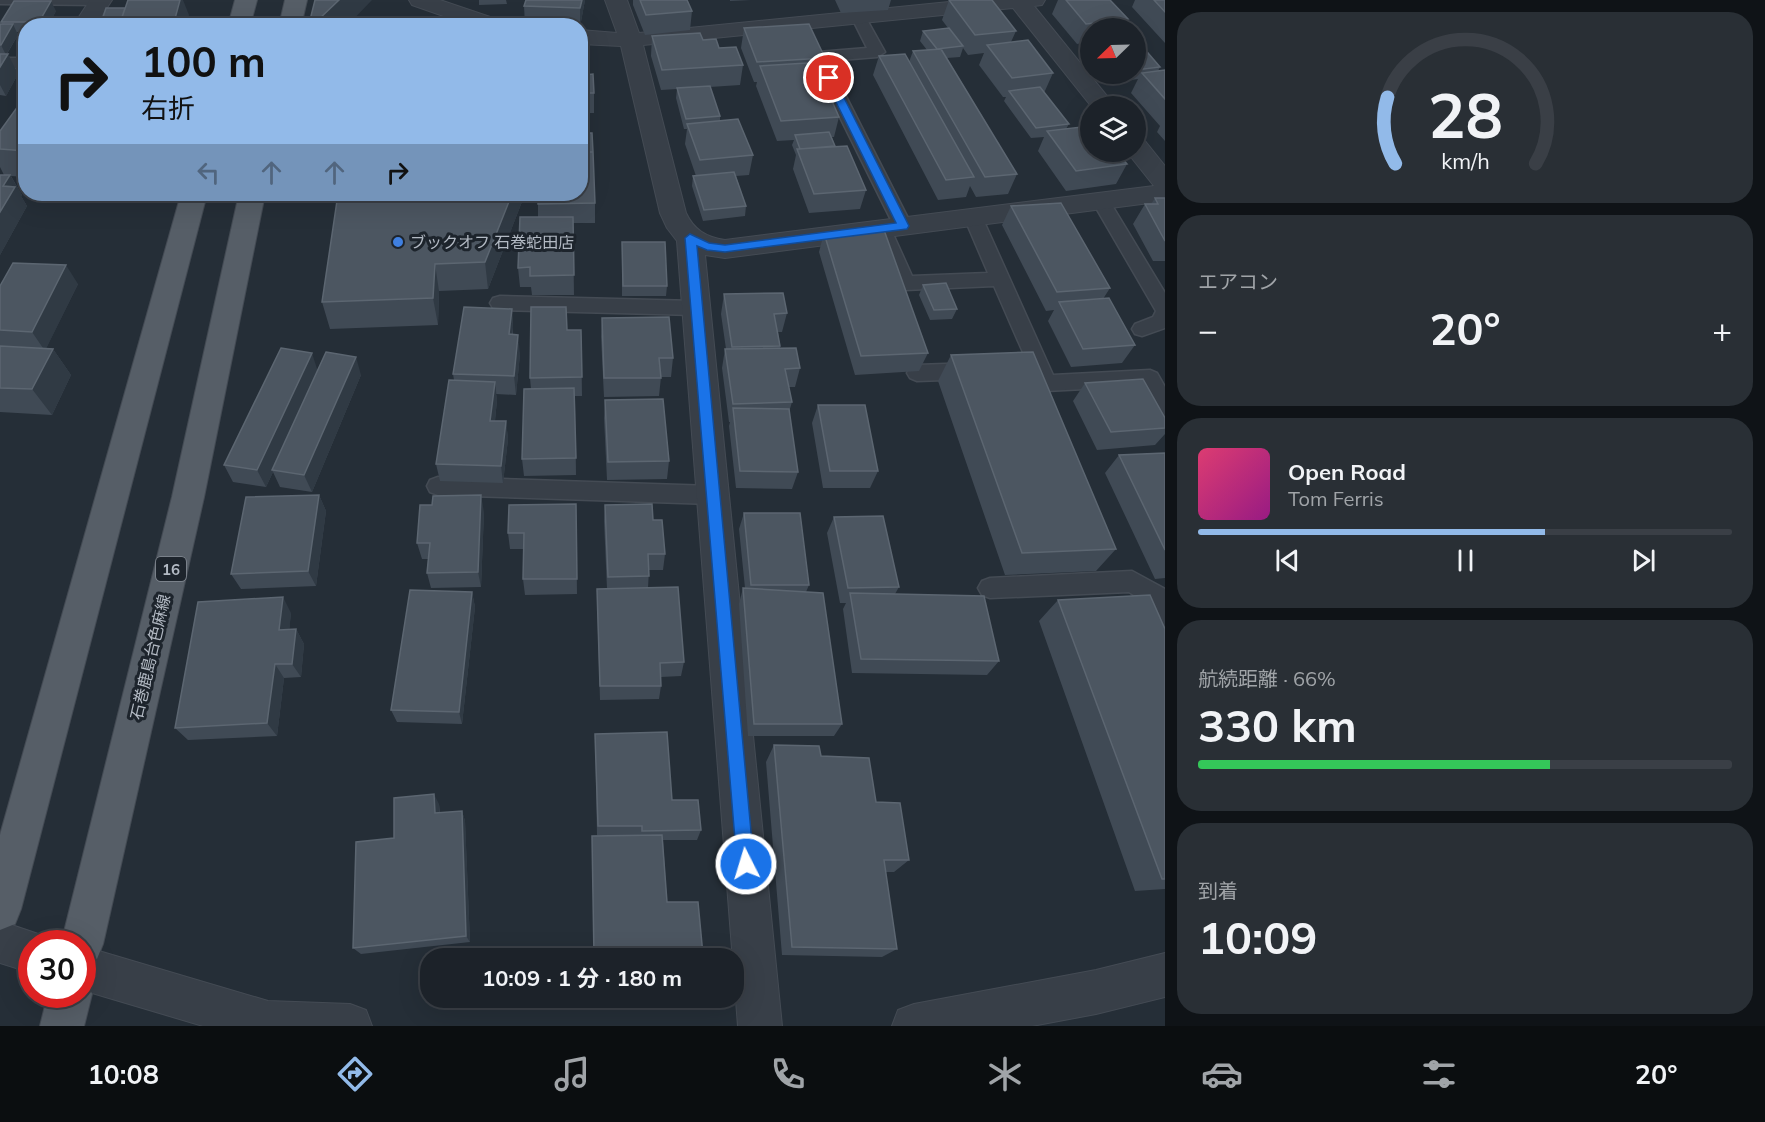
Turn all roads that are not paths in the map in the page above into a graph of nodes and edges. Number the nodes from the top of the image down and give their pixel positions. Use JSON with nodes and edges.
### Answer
{"nodes":[{"id":1,"x":0,"y":0,"type":"edge"},
{"id":2,"x":100,"y":0,"type":"edge"},
{"id":3,"x":246,"y":0,"type":"edge"},
{"id":4,"x":296,"y":0,"type":"edge"},
{"id":5,"x":420,"y":0,"type":"edge"},
{"id":6,"x":616,"y":0,"type":"edge"},
{"id":7,"x":1026,"y":1,"type":"edge"},
{"id":8,"x":89,"y":18,"type":"edge"},
{"id":9,"x":241,"y":18,"type":"edge"},
{"id":10,"x":292,"y":18,"type":"edge"},
{"id":11,"x":471,"y":18,"type":"edge"},
{"id":12,"x":859,"y":18,"type":"junction"},
{"id":13,"x":588,"y":37,"type":"edge"},
{"id":14,"x":631,"y":40,"type":"junction"},
{"id":15,"x":0,"y":63,"type":"edge"},
{"id":16,"x":18,"y":63,"type":"edge"},
{"id":17,"x":1096,"y":96,"type":"edge"},
{"id":18,"x":1146,"y":159,"type":"edge"},
{"id":19,"x":1165,"y":183,"type":"edge"},
{"id":20,"x":1165,"y":193,"type":"edge"},
{"id":21,"x":192,"y":201,"type":"edge"},
{"id":22,"x":251,"y":201,"type":"edge"},
{"id":23,"x":1101,"y":201,"type":"junction"},
{"id":24,"x":973,"y":217,"type":"junction"},
{"id":25,"x":893,"y":227,"type":"junction"},
{"id":26,"x":690,"y":238,"type":"junction"},
{"id":27,"x":1000,"y":279,"type":"junction"},
{"id":28,"x":500,"y":303,"type":"dead end"},
{"id":29,"x":695,"y":308,"type":"junction"},
{"id":30,"x":1165,"y":310,"type":"edge"},
{"id":31,"x":1142,"y":329,"type":"dead end"},
{"id":32,"x":1039,"y":368,"type":"junction"},
{"id":33,"x":1017,"y":369,"type":"edge"},
{"id":34,"x":995,"y":370,"type":"edge"},
{"id":35,"x":917,"y":373,"type":"edge"},
{"id":36,"x":1165,"y":408,"type":"edge"},
{"id":37,"x":438,"y":486,"type":"edge"},
{"id":38,"x":712,"y":495,"type":"junction"},
{"id":39,"x":990,"y":588,"type":"dead end"},
{"id":40,"x":1165,"y":615,"type":"edge"},
{"id":41,"x":0,"y":909,"type":"edge"},
{"id":42,"x":85,"y":930,"type":"edge"},
{"id":43,"x":0,"y":942,"type":"edge"},
{"id":44,"x":18,"y":948,"type":"edge"},
{"id":45,"x":96,"y":972,"type":"edge"},
{"id":46,"x":1165,"y":975,"type":"edge"},
{"id":47,"x":66,"y":1008,"type":"edge"},
{"id":48,"x":267,"y":1024,"type":"edge"},
{"id":49,"x":929,"y":1025,"type":"edge"},
{"id":50,"x":62,"y":1026,"type":"edge"},
{"id":51,"x":350,"y":1026,"type":"edge"},
{"id":52,"x":760,"y":1026,"type":"edge"}],
"edges":[{"from":1,"to":2,"type":"lane"},
{"from":2,"to":8,"type":"street"},
{"from":3,"to":9,"type":"main road"},
{"from":4,"to":10,"type":"main road"},
{"from":5,"to":11,"type":"street"},
{"from":6,"to":14,"type":"street"},
{"from":7,"to":12,"type":"street"},
{"from":7,"to":17,"type":"street"},
{"from":12,"to":14,"type":"street"},
{"from":12,"to":25,"type":"lane"},
{"from":13,"to":14,"type":"street"},
{"from":14,"to":26,"type":"street"},
{"from":15,"to":16,"type":"lane"},
{"from":18,"to":19,"type":"street"},
{"from":20,"to":23,"type":"street"},
{"from":21,"to":41,"type":"main road"},
{"from":22,"to":42,"type":"main road","name":"石巻鹿島台色麻線","number":"16"},
{"from":23,"to":24,"type":"street"},
{"from":23,"to":30,"type":"lane"},
{"from":24,"to":25,"type":"street"},
{"from":24,"to":27,"type":"lane"},
{"from":25,"to":26,"type":"street"},
{"from":25,"to":27,"type":"lane"},
{"from":26,"to":29,"type":"street"},
{"from":27,"to":32,"type":"lane"},
{"from":28,"to":29,"type":"lane"},
{"from":29,"to":38,"type":"street"},
{"from":30,"to":31,"type":"lane"},
{"from":32,"to":33,"type":"lane"},
{"from":32,"to":36,"type":"lane"},
{"from":34,"to":35,"type":"lane"},
{"from":37,"to":38,"type":"lane"},
{"from":38,"to":52,"type":"street"},
{"from":39,"to":40,"type":"lane"},
{"from":43,"to":44,"type":"street"},
{"from":45,"to":48,"type":"street"},
{"from":46,"to":49,"type":"street"},
{"from":47,"to":50,"type":"main road"},
{"from":48,"to":51,"type":"street"}]}
